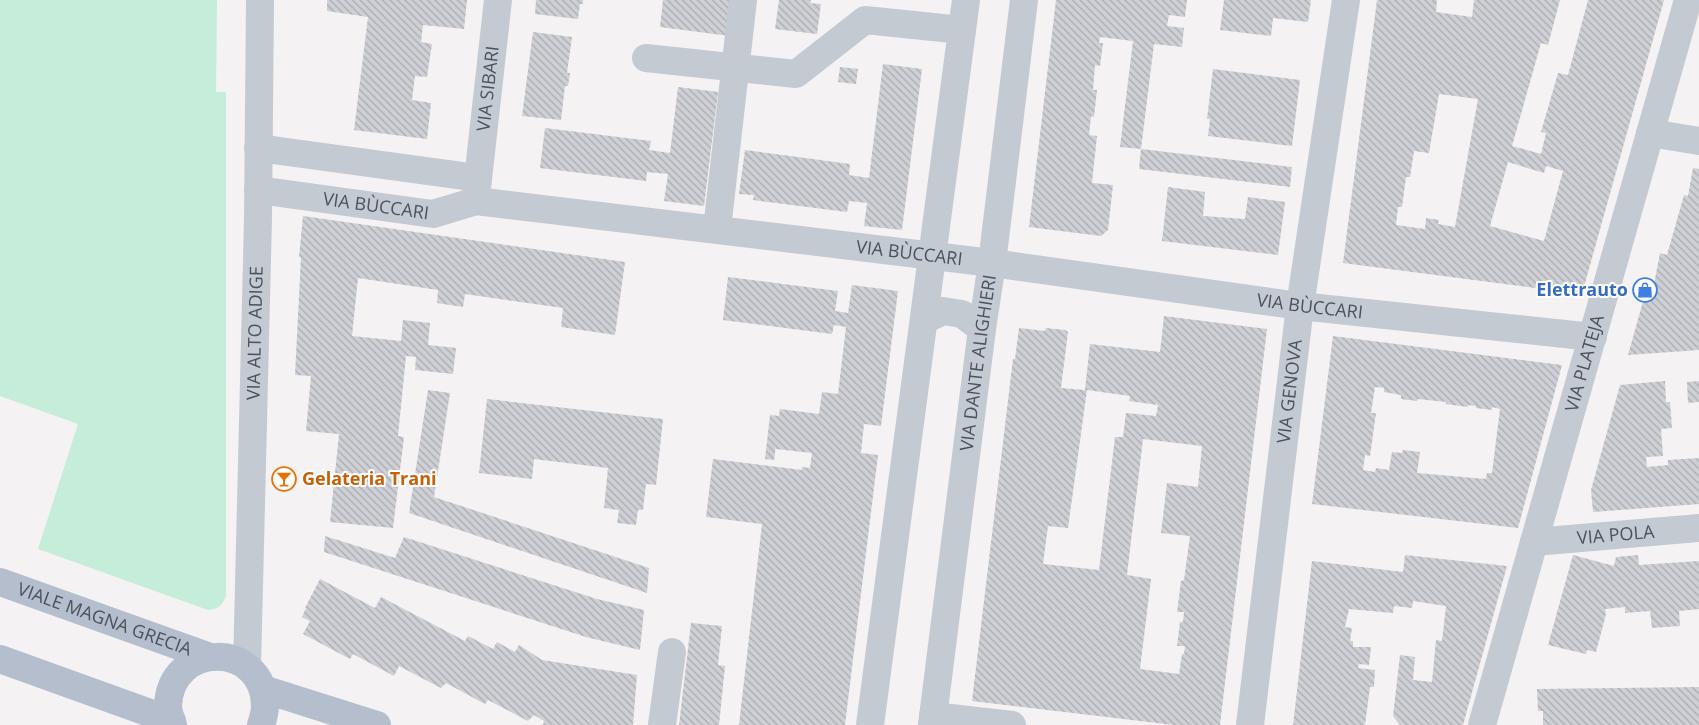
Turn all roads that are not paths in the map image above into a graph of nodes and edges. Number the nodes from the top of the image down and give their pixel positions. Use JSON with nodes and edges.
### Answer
{"nodes":[{"id":1,"x":260,"y":0,"type":"edge"},
{"id":2,"x":498,"y":0,"type":"edge"},
{"id":3,"x":743,"y":0,"type":"edge"},
{"id":4,"x":966,"y":0,"type":"edge"},
{"id":5,"x":1024,"y":0,"type":"edge"},
{"id":6,"x":1346,"y":0,"type":"edge"},
{"id":7,"x":1688,"y":0,"type":"edge"},
{"id":8,"x":962,"y":30,"type":"junction"},
{"id":9,"x":646,"y":58,"type":"dead end"},
{"id":10,"x":736,"y":67,"type":"junction"},
{"id":11,"x":1650,"y":133,"type":"junction"},
{"id":12,"x":1699,"y":141,"type":"edge"},
{"id":13,"x":258,"y":148,"type":"junction"},
{"id":14,"x":258,"y":190,"type":"junction"},
{"id":15,"x":477,"y":190,"type":"junction"},
{"id":16,"x":717,"y":229,"type":"junction"},
{"id":17,"x":933,"y":256,"type":"junction"},
{"id":18,"x":992,"y":263,"type":"junction"},
{"id":19,"x":1300,"y":306,"type":"junction"},
{"id":20,"x":924,"y":320,"type":"junction"},
{"id":21,"x":982,"y":329,"type":"junction"},
{"id":22,"x":1592,"y":337,"type":"junction"},
{"id":23,"x":1699,"y":528,"type":"edge"},
{"id":24,"x":1534,"y":542,"type":"junction"},
{"id":25,"x":0,"y":582,"type":"edge"},
{"id":26,"x":672,"y":652,"type":"dead end"},
{"id":27,"x":210,"y":657,"type":"junction"},
{"id":28,"x":0,"y":658,"type":"edge"},
{"id":29,"x":247,"y":667,"type":"junction"},
{"id":30,"x":263,"y":689,"type":"junction"},
{"id":31,"x":932,"y":721,"type":"edge"},
{"id":32,"x":172,"y":723,"type":"edge"},
{"id":33,"x":261,"y":725,"type":"edge"},
{"id":34,"x":378,"y":725,"type":"edge"},
{"id":35,"x":662,"y":725,"type":"edge"},
{"id":36,"x":870,"y":725,"type":"edge"},
{"id":37,"x":1012,"y":725,"type":"edge"},
{"id":38,"x":1250,"y":725,"type":"edge"},
{"id":39,"x":1482,"y":725,"type":"edge"}],
"edges":[{"from":1,"to":13,"type":"street","name":"VIA ALTO ADIGE"},
{"from":2,"to":15,"type":"street","name":"VIA SIBARI"},
{"from":3,"to":10,"type":"street"},
{"from":4,"to":8,"type":"street"},
{"from":5,"to":18,"type":"street","name":"VIA DANTE ALIGHIERI"},
{"from":6,"to":19,"type":"street","name":"VIA GENOVA"},
{"from":7,"to":11,"type":"street","name":"VIA PLATEJA"},
{"from":8,"to":10,"type":"street"},
{"from":8,"to":17,"type":"street"},
{"from":9,"to":10,"type":"street"},
{"from":10,"to":16,"type":"street"},
{"from":11,"to":12,"type":"street"},
{"from":11,"to":22,"type":"street","name":"VIA PLATEJA"},
{"from":13,"to":14,"type":"street","name":"VIA ALTO ADIGE"},
{"from":13,"to":15,"type":"street","name":"VIA BÙCCARI"},
{"from":14,"to":15,"type":"street","name":"VIA BÙCCARI"},
{"from":14,"to":29,"type":"street","name":"VIA ALTO ADIGE"},
{"from":15,"to":16,"type":"street","name":"VIA BÙCCARI"},
{"from":16,"to":17,"type":"street","name":"VIA BÙCCARI"},
{"from":17,"to":18,"type":"street","name":"VIA BÙCCARI"},
{"from":17,"to":20,"type":"street"},
{"from":18,"to":19,"type":"street","name":"VIA BÙCCARI"},
{"from":18,"to":21,"type":"street","name":"VIA DANTE ALIGHIERI"},
{"from":19,"to":22,"type":"street","name":"VIA BÙCCARI"},
{"from":19,"to":38,"type":"street","name":"VIA GENOVA"},
{"from":20,"to":21,"type":"street"},
{"from":20,"to":36,"type":"street"},
{"from":21,"to":31,"type":"street","name":"VIA DANTE ALIGHIERI"},
{"from":22,"to":24,"type":"street","name":"VIA PLATEJA"},
{"from":23,"to":24,"type":"street","name":"VIA POLA"},
{"from":24,"to":39,"type":"street","name":"VIA PLATEJA"},
{"from":25,"to":27,"type":"main road","name":"VIALE MAGNA GRECIA"},
{"from":26,"to":35,"type":"street"},
{"from":27,"to":29,"type":"main road"},
{"from":27,"to":32,"type":"main road"},
{"from":28,"to":32,"type":"main road"},
{"from":29,"to":30,"type":"main road"},
{"from":30,"to":33,"type":"main road"},
{"from":30,"to":34,"type":"main road"},
{"from":31,"to":37,"type":"street"}]}
